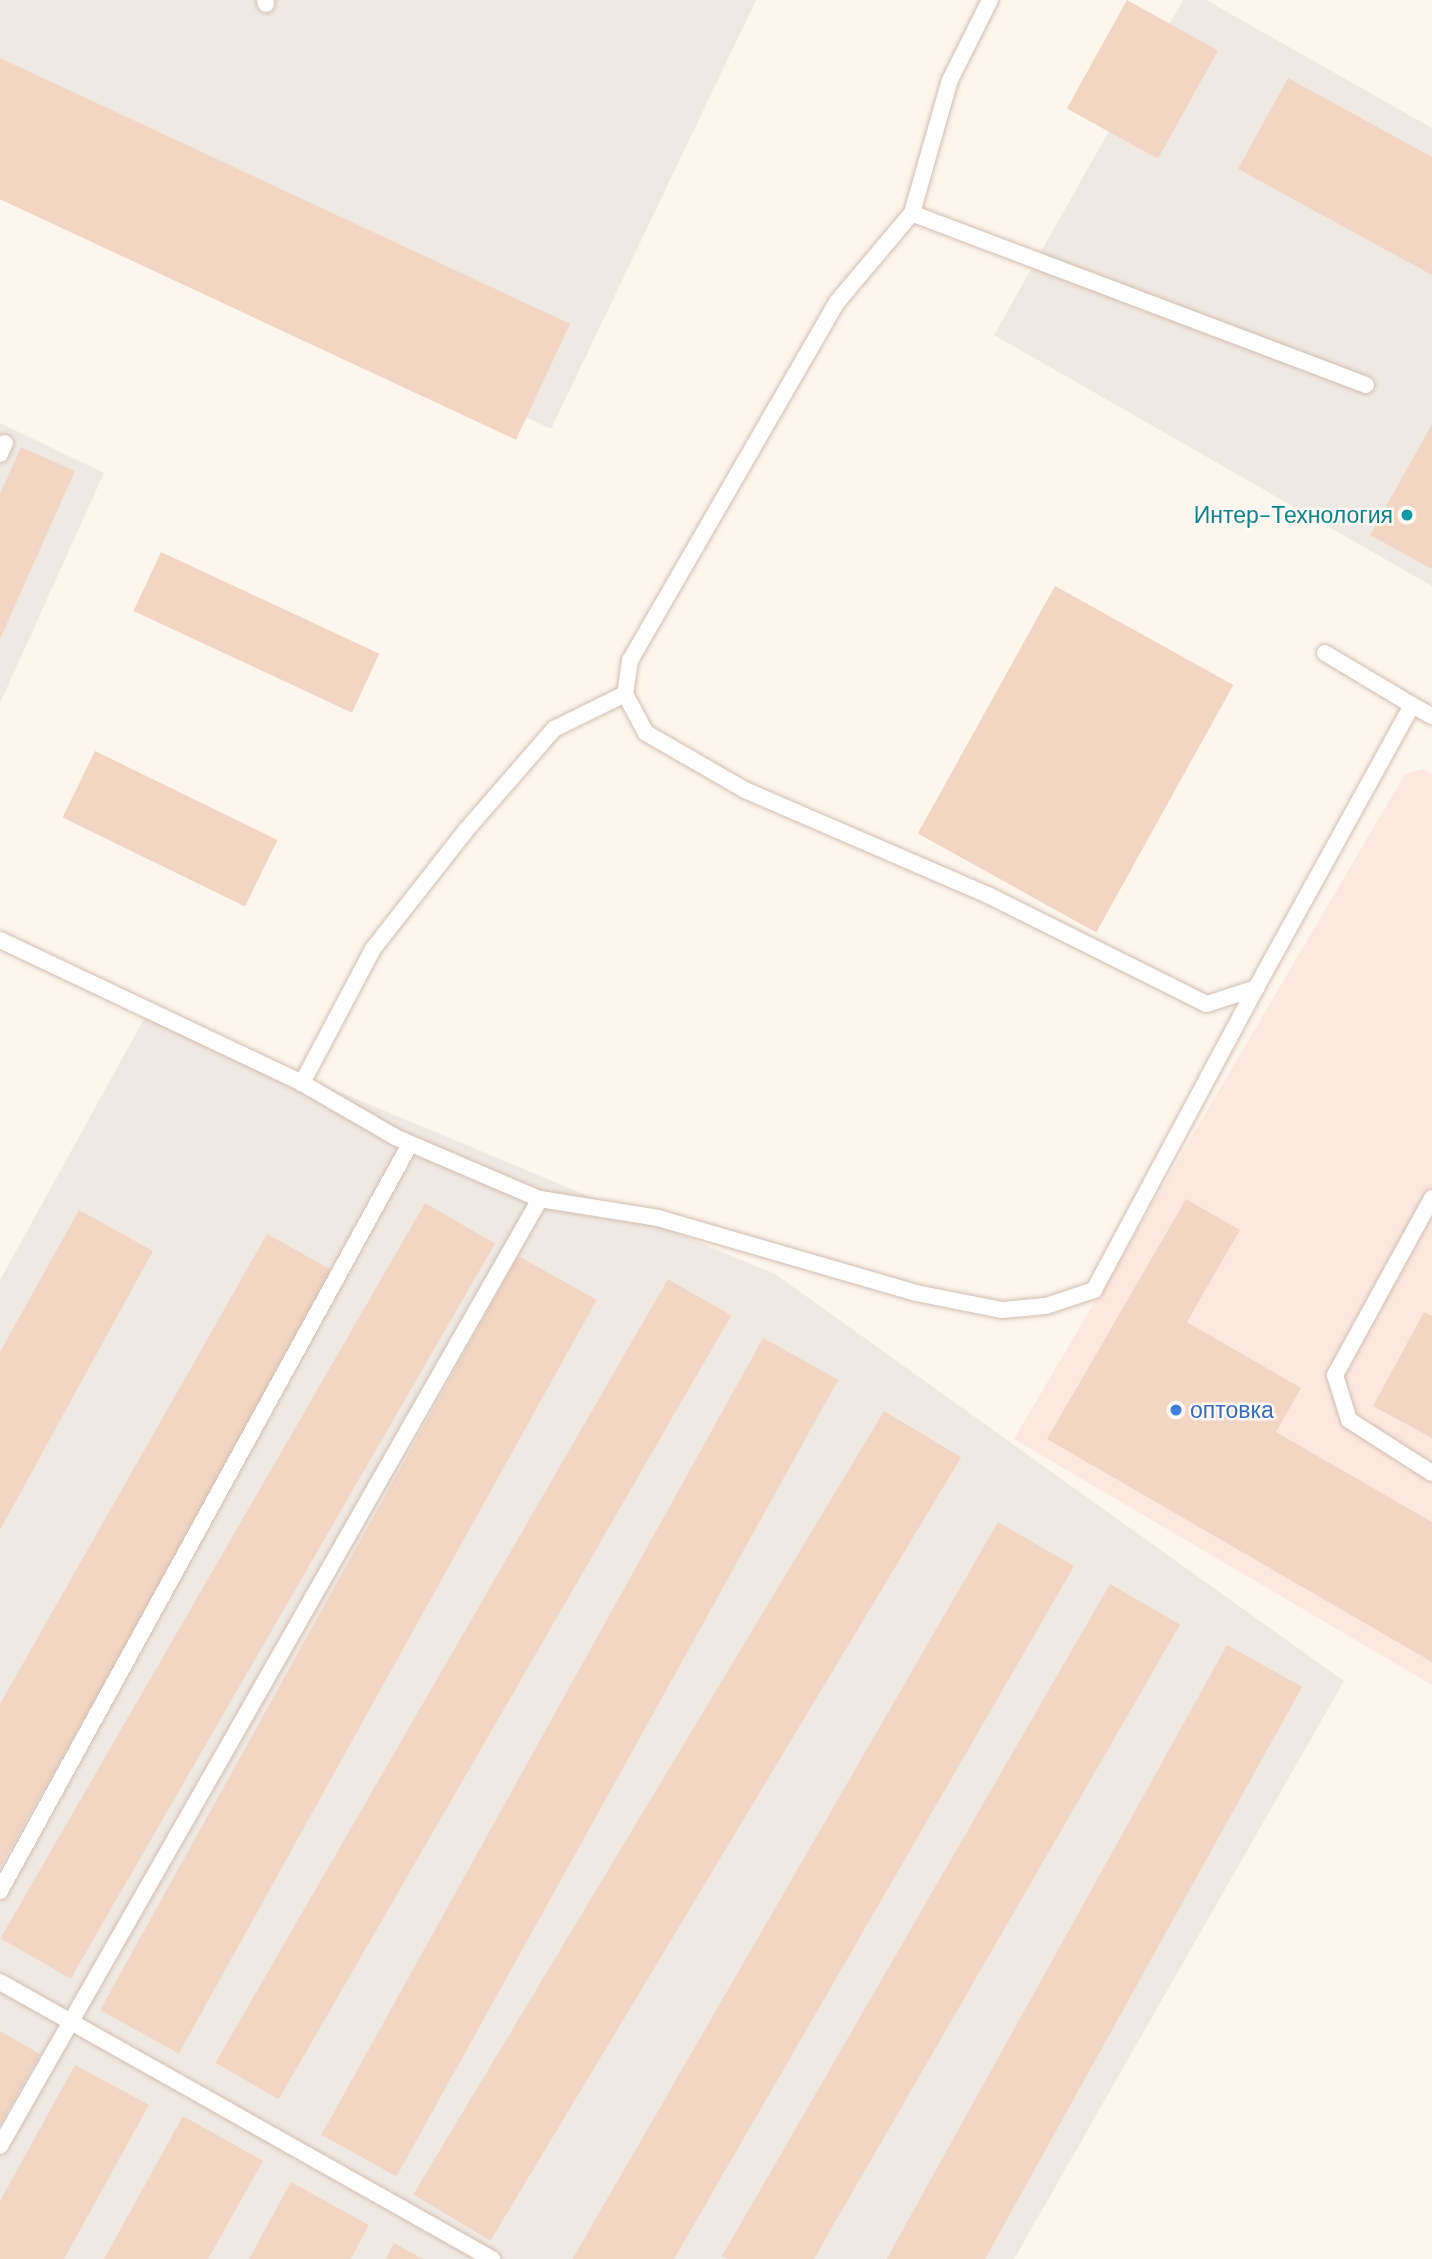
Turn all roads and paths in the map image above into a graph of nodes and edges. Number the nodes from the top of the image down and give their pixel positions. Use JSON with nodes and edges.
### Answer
{"nodes":[{"id":1,"x":990,"y":0,"type":"edge"},
{"id":2,"x":912,"y":213,"type":"junction"},
{"id":3,"x":1366,"y":385,"type":"dead end"},
{"id":4,"x":1325,"y":653,"type":"dead end"},
{"id":5,"x":625,"y":694,"type":"junction"},
{"id":6,"x":1412,"y":705,"type":"junction"},
{"id":7,"x":1432,"y":716,"type":"edge"},
{"id":8,"x":0,"y":940,"type":"edge"},
{"id":9,"x":1256,"y":988,"type":"junction"},
{"id":10,"x":302,"y":1083,"type":"junction"},
{"id":11,"x":410,"y":1144,"type":"junction"},
{"id":12,"x":1432,"y":1198,"type":"edge"},
{"id":13,"x":540,"y":1199,"type":"junction"},
{"id":14,"x":1432,"y":1473,"type":"edge"},
{"id":15,"x":0,"y":1891,"type":"edge"},
{"id":16,"x":0,"y":1982,"type":"edge"},
{"id":17,"x":67,"y":2022,"type":"junction"},
{"id":18,"x":0,"y":2146,"type":"edge"},
{"id":19,"x":492,"y":2259,"type":"edge"}],
"edges":[{"from":1,"to":2,"type":"lane"},
{"from":2,"to":3,"type":"lane"},
{"from":2,"to":5,"type":"lane"},
{"from":4,"to":6,"type":"lane"},
{"from":5,"to":9,"type":"lane"},
{"from":5,"to":10,"type":"lane"},
{"from":6,"to":7,"type":"lane"},
{"from":6,"to":9,"type":"lane"},
{"from":8,"to":10,"type":"lane"},
{"from":9,"to":13,"type":"lane"},
{"from":10,"to":11,"type":"lane"},
{"from":11,"to":13,"type":"lane"},
{"from":11,"to":15,"type":"lane"},
{"from":12,"to":14,"type":"lane"},
{"from":13,"to":17,"type":"lane"},
{"from":16,"to":17,"type":"lane"},
{"from":17,"to":18,"type":"lane"},
{"from":17,"to":19,"type":"lane"}]}
